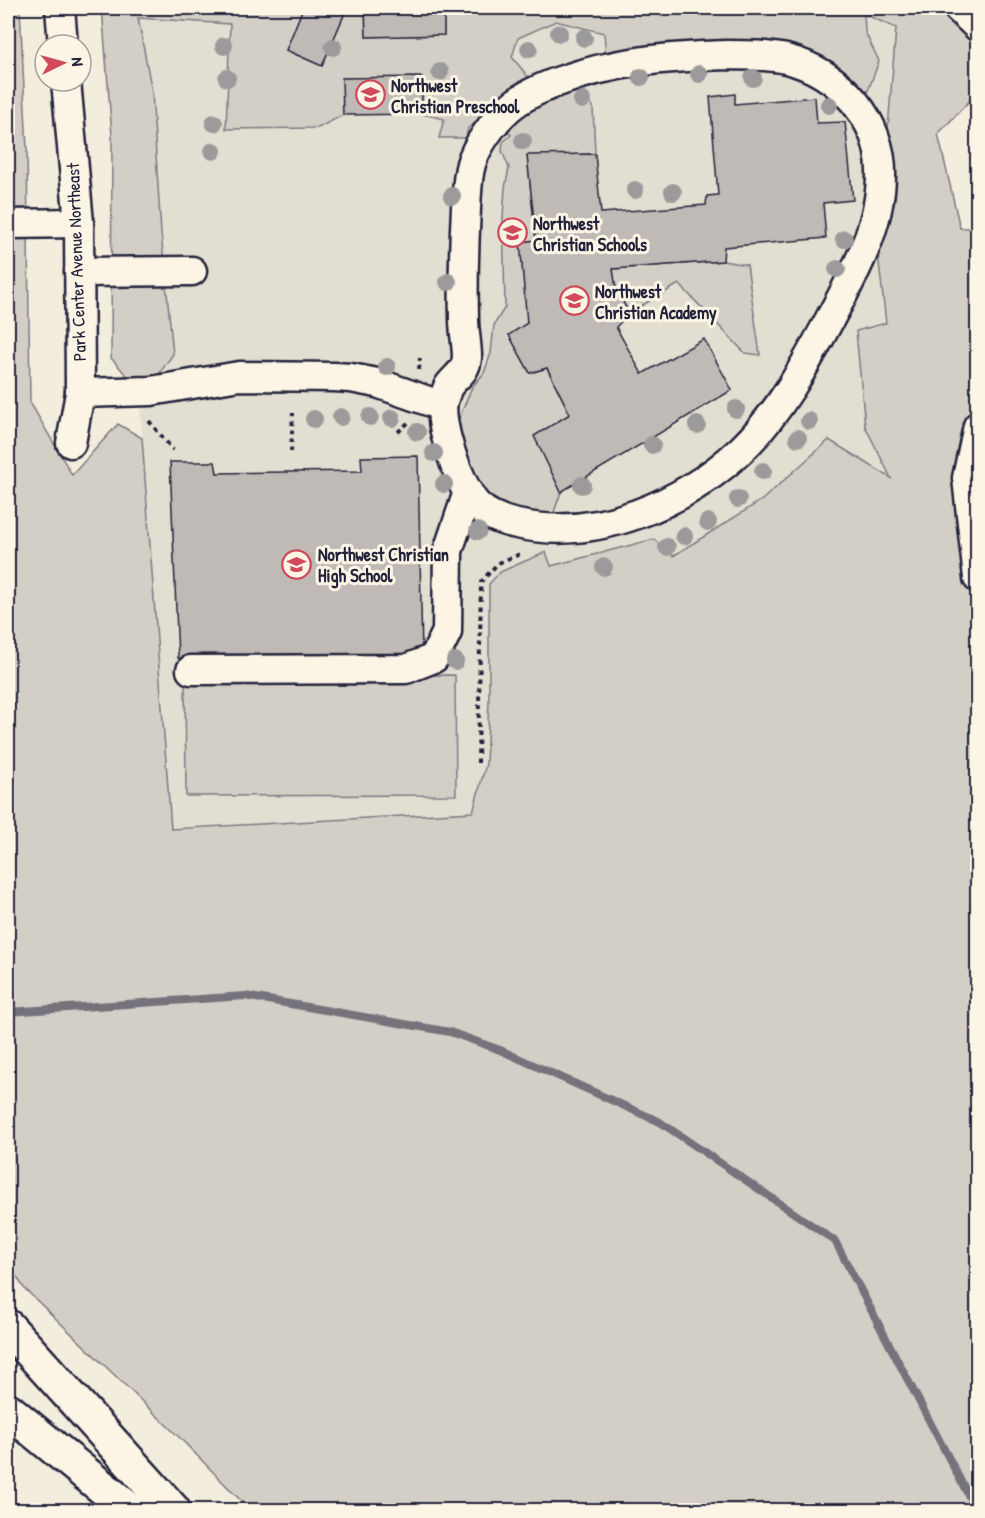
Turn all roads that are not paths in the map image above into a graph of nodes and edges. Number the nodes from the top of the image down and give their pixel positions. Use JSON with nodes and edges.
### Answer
{"nodes":[{"id":1,"x":60,"y":8,"type":"edge"},
{"id":2,"x":958,"y":8,"type":"edge"},
{"id":3,"x":978,"y":27,"type":"edge"},
{"id":4,"x":62,"y":33,"type":"edge"},
{"id":5,"x":67,"y":93,"type":"edge"},
{"id":6,"x":8,"y":224,"type":"edge"},
{"id":7,"x":79,"y":224,"type":"junction"},
{"id":8,"x":192,"y":271,"type":"dead end"},
{"id":9,"x":79,"y":272,"type":"junction"},
{"id":10,"x":80,"y":393,"type":"junction"},
{"id":11,"x":442,"y":406,"type":"junction"},
{"id":12,"x":978,"y":426,"type":"edge"},
{"id":13,"x":71,"y":443,"type":"dead end"},
{"id":14,"x":468,"y":492,"type":"junction"},
{"id":15,"x":978,"y":578,"type":"edge"},
{"id":16,"x":192,"y":670,"type":"dead end"},
{"id":17,"x":8,"y":1327,"type":"edge"},
{"id":18,"x":8,"y":1410,"type":"edge"},
{"id":19,"x":130,"y":1510,"type":"edge"},
{"id":20,"x":173,"y":1510,"type":"edge"}],
"edges":[{"from":1,"to":4,"type":"street"},
{"from":2,"to":3,"type":"street"},
{"from":5,"to":7,"type":"street","name":"Park Center Avenue Northeast"},
{"from":6,"to":7,"type":"street"},
{"from":7,"to":9,"type":"street","name":"Park Center Avenue Northeast"},
{"from":8,"to":9,"type":"street"},
{"from":9,"to":10,"type":"street","name":"Park Center Avenue Northeast"},
{"from":10,"to":11,"type":"street"},
{"from":10,"to":13,"type":"street","name":"Park Center Avenue Northeast"},
{"from":11,"to":14,"type":"street"},
{"from":11,"to":14,"type":"street"},
{"from":12,"to":15,"type":"street"},
{"from":14,"to":16,"type":"street"},
{"from":17,"to":20,"type":"highway"},
{"from":18,"to":19,"type":"highway"}]}
